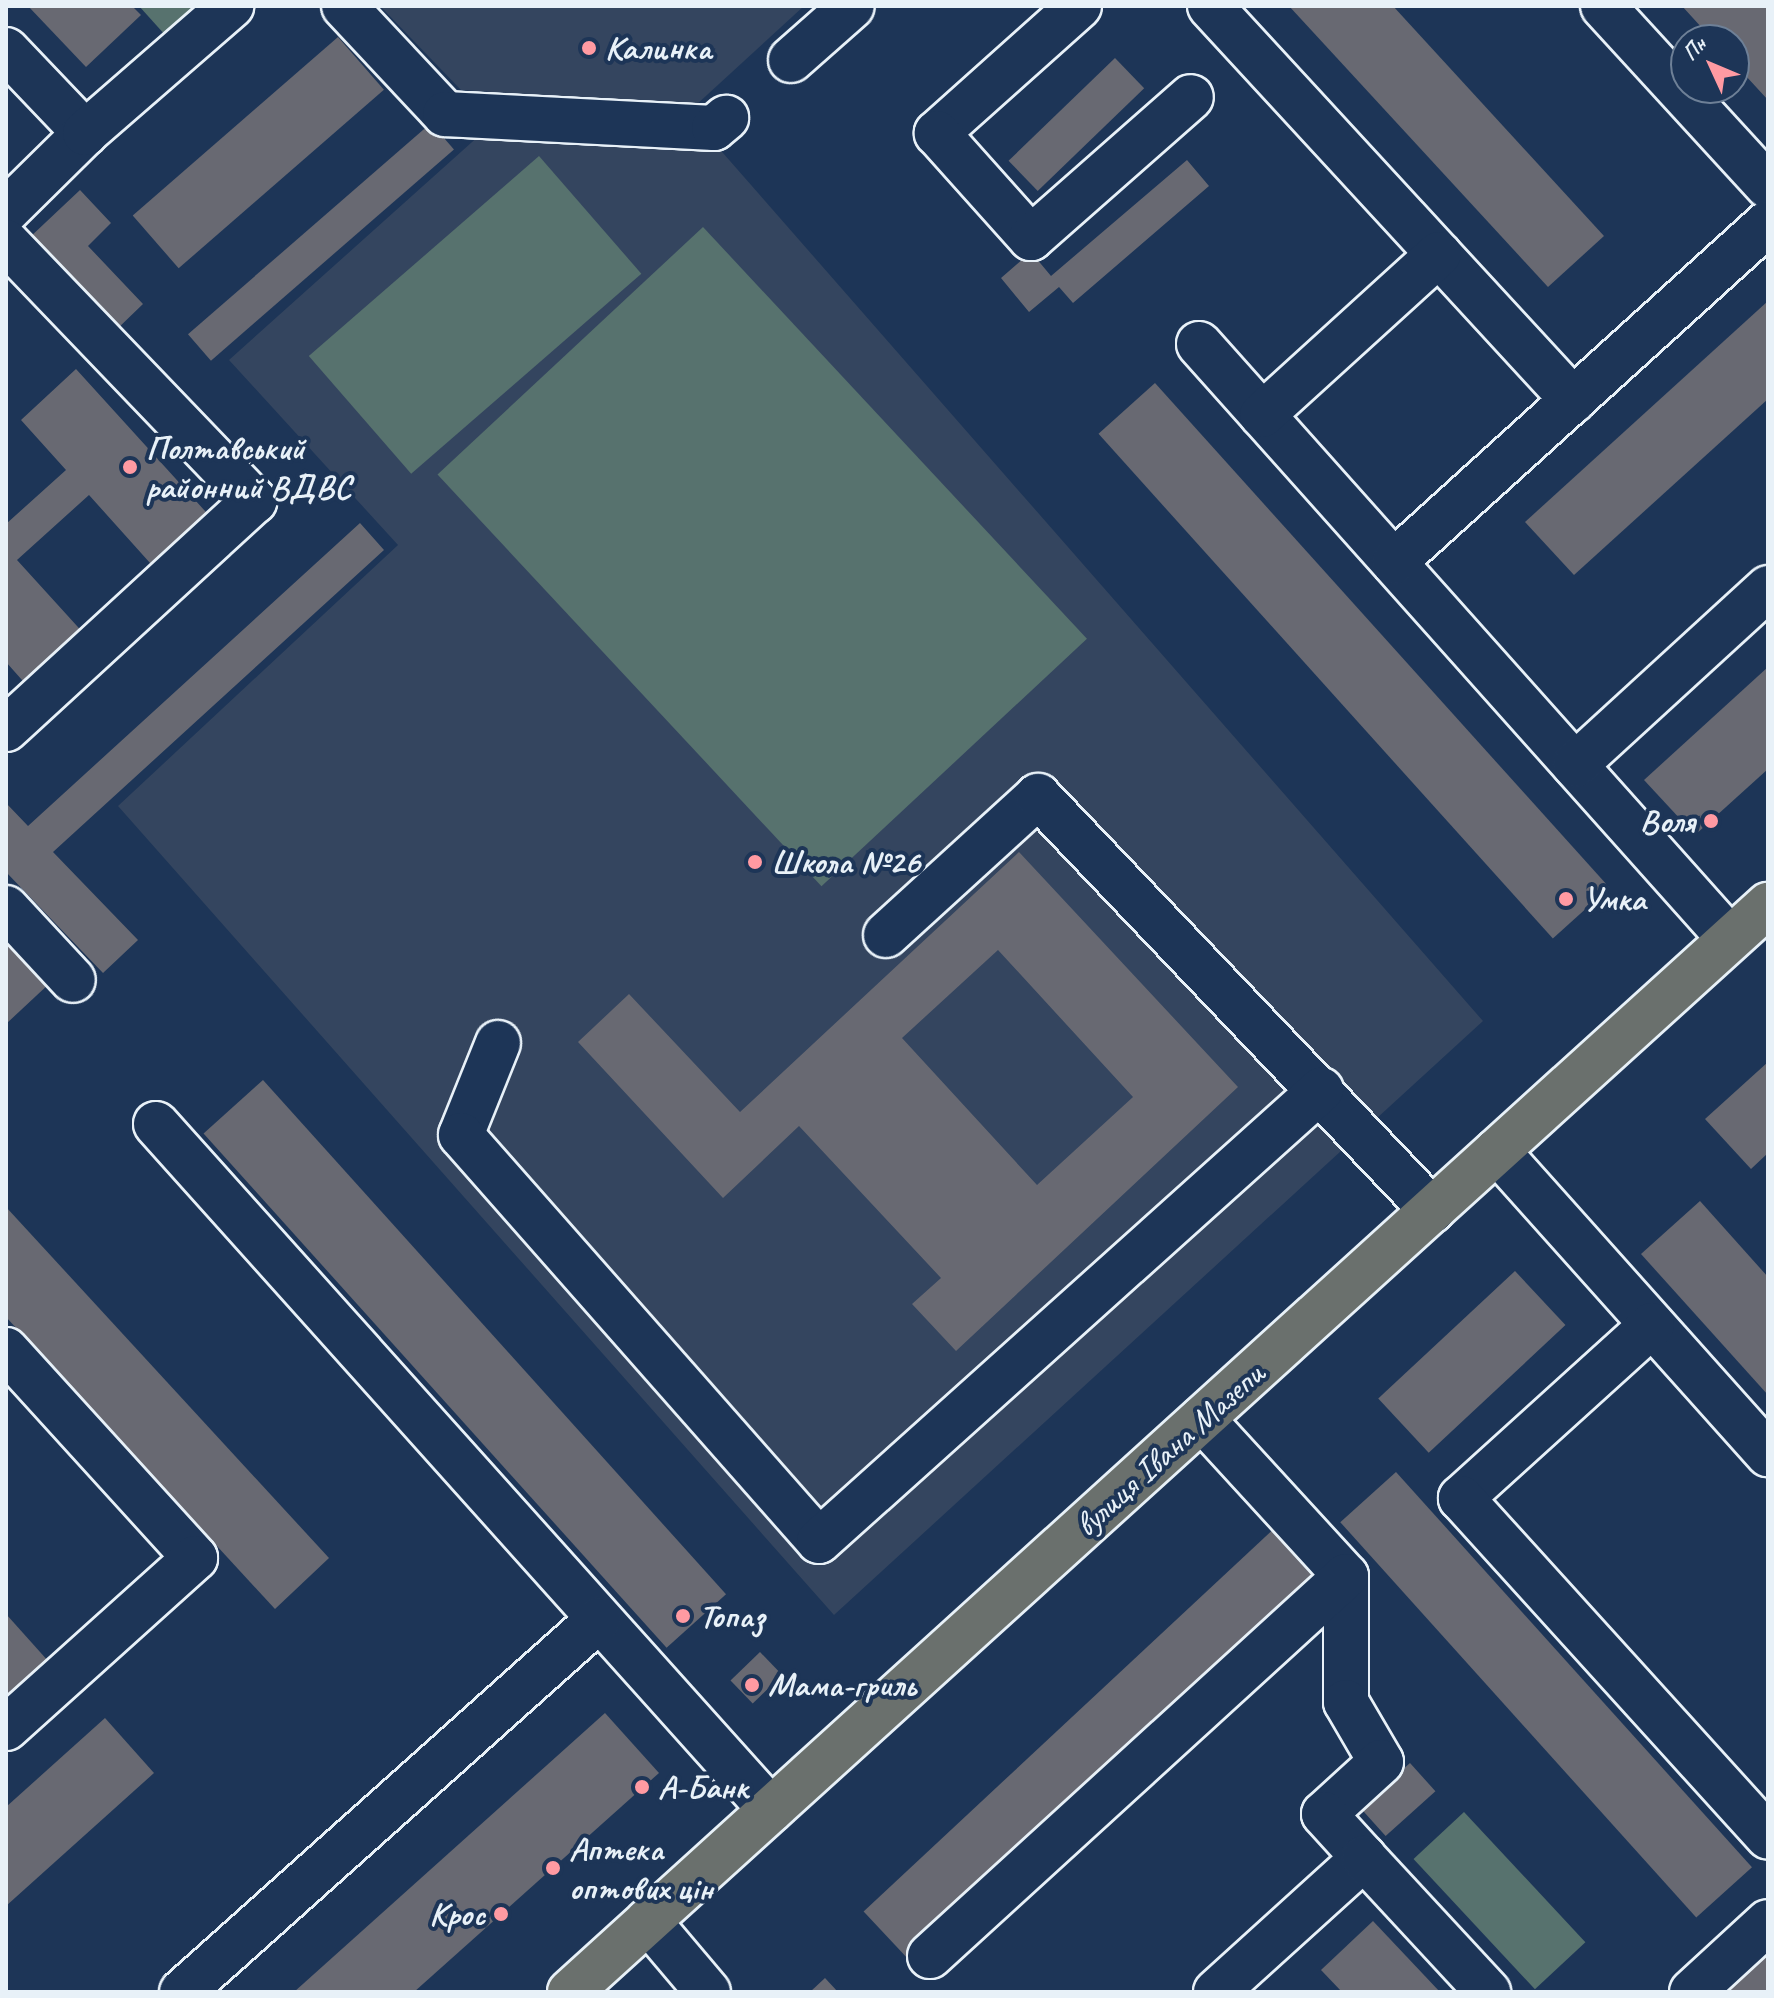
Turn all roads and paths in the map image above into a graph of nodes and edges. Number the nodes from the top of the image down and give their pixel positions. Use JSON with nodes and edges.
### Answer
{"nodes":[{"id":1,"x":231,"y":6,"type":"edge"},
{"id":2,"x":344,"y":6,"type":"edge"},
{"id":3,"x":852,"y":6,"type":"edge"},
{"id":4,"x":1079,"y":6,"type":"edge"},
{"id":5,"x":1210,"y":6,"type":"edge"},
{"id":6,"x":1603,"y":6,"type":"edge"},
{"id":7,"x":6,"y":50,"type":"edge"},
{"id":8,"x":791,"y":60,"type":"dead end"},
{"id":9,"x":1191,"y":97,"type":"dead end"},
{"id":10,"x":726,"y":118,"type":"dead end"},
{"id":11,"x":85,"y":133,"type":"junction"},
{"id":12,"x":1768,"y":186,"type":"edge"},
{"id":13,"x":6,"y":211,"type":"edge"},
{"id":14,"x":1768,"y":223,"type":"edge"},
{"id":15,"x":6,"y":242,"type":"edge"},
{"id":16,"x":1439,"y":254,"type":"junction"},
{"id":17,"x":1199,"y":344,"type":"dead end"},
{"id":18,"x":1573,"y":400,"type":"junction"},
{"id":19,"x":1262,"y":415,"type":"junction"},
{"id":20,"x":1394,"y":562,"type":"junction"},
{"id":21,"x":1768,"y":588,"type":"edge"},
{"id":22,"x":6,"y":729,"type":"edge"},
{"id":23,"x":1575,"y":765,"type":"junction"},
{"id":24,"x":1768,"y":905,"type":"edge"},
{"id":25,"x":6,"y":908,"type":"edge"},
{"id":26,"x":886,"y":935,"type":"dead end"},
{"id":27,"x":1730,"y":939,"type":"junction"},
{"id":28,"x":73,"y":980,"type":"dead end"},
{"id":29,"x":498,"y":1043,"type":"dead end"},
{"id":30,"x":1321,"y":1090,"type":"junction"},
{"id":31,"x":156,"y":1124,"type":"dead end"},
{"id":32,"x":1497,"y":1151,"type":"junction"},
{"id":33,"x":1432,"y":1210,"type":"junction"},
{"id":34,"x":1652,"y":1325,"type":"junction"},
{"id":35,"x":6,"y":1350,"type":"edge"},
{"id":36,"x":1202,"y":1419,"type":"junction"},
{"id":37,"x":1768,"y":1454,"type":"edge"},
{"id":38,"x":1346,"y":1576,"type":"junction"},
{"id":39,"x":599,"y":1619,"type":"junction"},
{"id":40,"x":6,"y":1728,"type":"edge"},
{"id":41,"x":771,"y":1810,"type":"junction"},
{"id":42,"x":1768,"y":1837,"type":"edge"},
{"id":43,"x":1364,"y":1858,"type":"junction"},
{"id":44,"x":648,"y":1921,"type":"junction"},
{"id":45,"x":1768,"y":1922,"type":"edge"},
{"id":46,"x":930,"y":1956,"type":"dead end"},
{"id":47,"x":182,"y":1992,"type":"edge"},
{"id":48,"x":570,"y":1992,"type":"edge"},
{"id":49,"x":708,"y":1992,"type":"edge"},
{"id":50,"x":1216,"y":1992,"type":"edge"},
{"id":51,"x":1488,"y":1992,"type":"edge"},
{"id":52,"x":1692,"y":1992,"type":"edge"}],
"edges":[{"from":1,"to":11,"type":"street"},
{"from":2,"to":10,"type":"street"},
{"from":3,"to":8,"type":"street"},
{"from":4,"to":9,"type":"street"},
{"from":5,"to":16,"type":"street"},
{"from":6,"to":12,"type":"street"},
{"from":7,"to":11,"type":"street"},
{"from":11,"to":13,"type":"street"},
{"from":14,"to":18,"type":"street"},
{"from":15,"to":22,"type":"street"},
{"from":16,"to":18,"type":"street"},
{"from":16,"to":19,"type":"street"},
{"from":17,"to":19,"type":"street"},
{"from":18,"to":20,"type":"street"},
{"from":19,"to":20,"type":"street"},
{"from":20,"to":23,"type":"street"},
{"from":21,"to":23,"type":"street"},
{"from":23,"to":27,"type":"street"},
{"from":24,"to":27,"type":"main road","name":"вулиця Івана Мазепи"},
{"from":25,"to":28,"type":"street"},
{"from":26,"to":30,"type":"street"},
{"from":27,"to":32,"type":"main road","name":"вулиця Івана Мазепи"},
{"from":29,"to":30,"type":"street"},
{"from":30,"to":33,"type":"street"},
{"from":31,"to":39,"type":"street"},
{"from":32,"to":33,"type":"main road","name":"вулиця Івана Мазепи"},
{"from":32,"to":34,"type":"street"},
{"from":33,"to":36,"type":"main road","name":"вулиця Івана Мазепи"},
{"from":34,"to":37,"type":"street"},
{"from":34,"to":42,"type":"street"},
{"from":35,"to":40,"type":"street"},
{"from":36,"to":38,"type":"street"},
{"from":36,"to":41,"type":"main road","name":"вулиця Івана Мазепи"},
{"from":38,"to":43,"type":"street"},
{"from":38,"to":46,"type":"street"},
{"from":39,"to":41,"type":"street"},
{"from":39,"to":47,"type":"street"},
{"from":41,"to":44,"type":"main road","name":"вулиця Івана Мазепи"},
{"from":43,"to":50,"type":"street"},
{"from":43,"to":51,"type":"street"},
{"from":44,"to":48,"type":"main road","name":"вулиця Івана Мазепи"},
{"from":44,"to":49,"type":"street"},
{"from":45,"to":52,"type":"street"}]}
